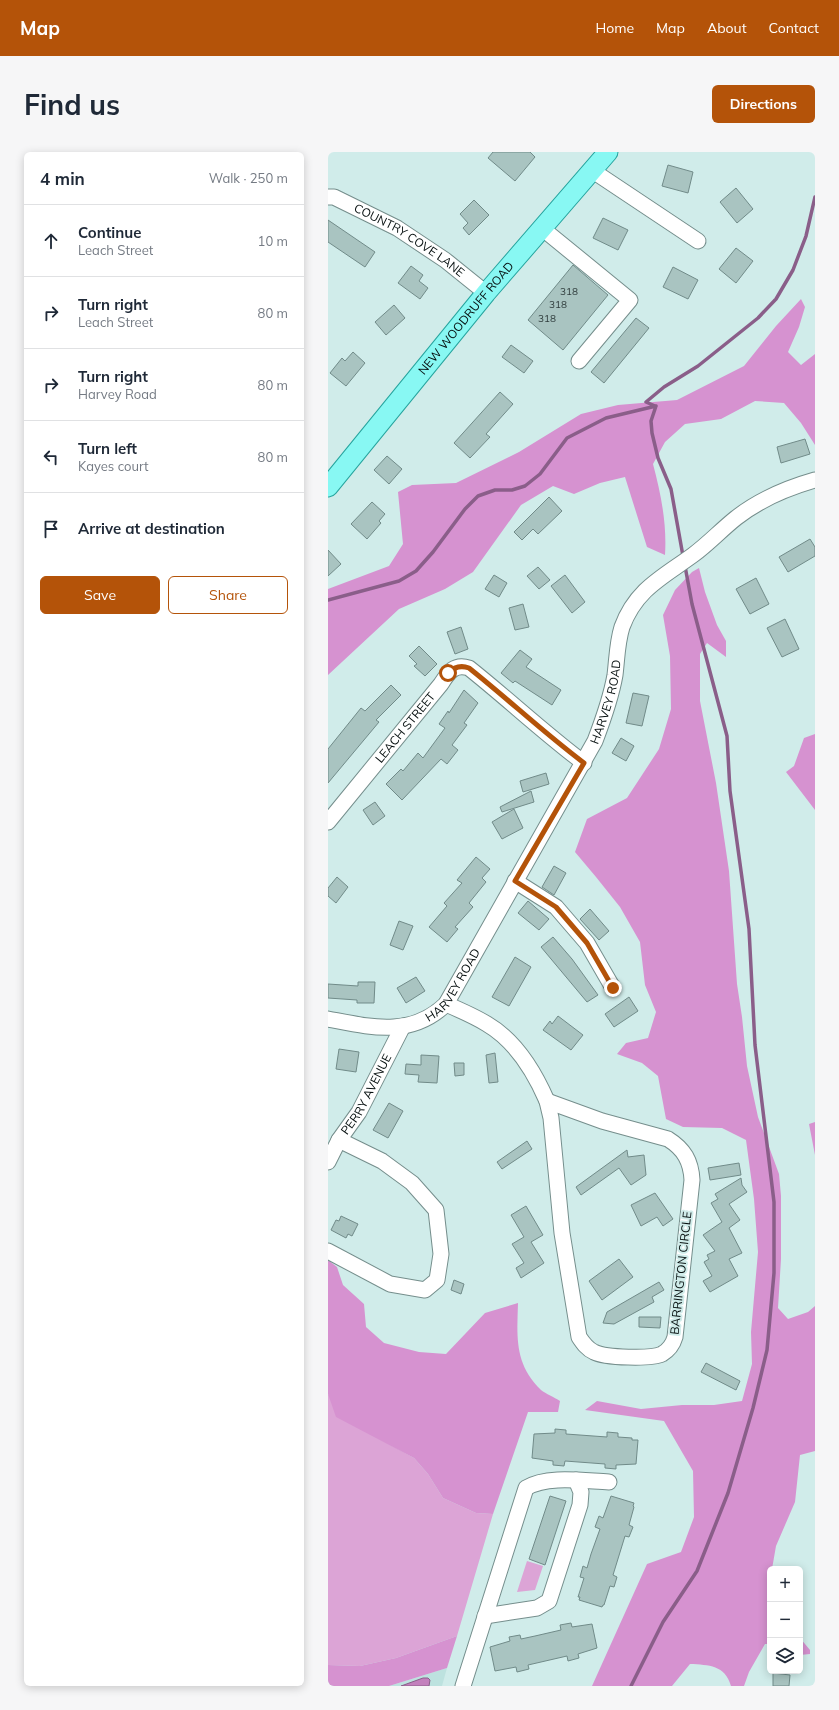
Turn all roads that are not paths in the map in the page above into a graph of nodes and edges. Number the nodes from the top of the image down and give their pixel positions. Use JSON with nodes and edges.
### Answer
{"nodes":[{"id":1,"x":608,"y":152,"type":"edge"},
{"id":2,"x":593,"y":170,"type":"junction"},
{"id":3,"x":328,"y":196,"type":"edge"},
{"id":4,"x":543,"y":229,"type":"junction"},
{"id":5,"x":698,"y":241,"type":"dead end"},
{"id":6,"x":486,"y":293,"type":"junction"},
{"id":7,"x":579,"y":361,"type":"dead end"},
{"id":8,"x":815,"y":480,"type":"edge"},
{"id":9,"x":328,"y":487,"type":"edge"},
{"id":10,"x":584,"y":763,"type":"junction"},
{"id":11,"x":328,"y":822,"type":"edge"},
{"id":12,"x":515,"y":881,"type":"junction"},
{"id":13,"x":613,"y":988,"type":"dead end"},
{"id":14,"x":446,"y":1004,"type":"junction"},
{"id":15,"x":328,"y":1019,"type":"edge"},
{"id":16,"x":402,"y":1026,"type":"junction"},
{"id":17,"x":547,"y":1101,"type":"junction"},
{"id":18,"x":340,"y":1140,"type":"junction"},
{"id":19,"x":328,"y":1162,"type":"edge"},
{"id":20,"x":328,"y":1251,"type":"edge"},
{"id":21,"x":576,"y":1480,"type":"junction"},
{"id":22,"x":608,"y":1482,"type":"dead end"},
{"id":23,"x":485,"y":1616,"type":"junction"},
{"id":24,"x":463,"y":1686,"type":"edge"}],
"edges":[{"from":1,"to":2,"type":"main road","name":"NEW WOODRUFF ROAD"},
{"from":2,"to":4,"type":"main road","name":"NEW WOODRUFF ROAD"},
{"from":2,"to":5,"type":"street"},
{"from":3,"to":6,"type":"street","name":"COUNTRY COVE LANE"},
{"from":4,"to":6,"type":"main road","name":"NEW WOODRUFF ROAD"},
{"from":4,"to":7,"type":"street"},
{"from":6,"to":9,"type":"main road","name":"NEW WOODRUFF ROAD"},
{"from":8,"to":10,"type":"street","name":"HARVEY ROAD"},
{"from":10,"to":11,"type":"street","name":"LEACH STREET"},
{"from":10,"to":12,"type":"street","name":"HARVEY ROAD"},
{"from":12,"to":13,"type":"street"},
{"from":12,"to":14,"type":"street","name":"HARVEY ROAD"},
{"from":14,"to":16,"type":"street","name":"HARVEY ROAD"},
{"from":14,"to":17,"type":"street","name":"BARRINGTON CIRCLE"},
{"from":15,"to":16,"type":"street","name":"HARVEY ROAD"},
{"from":16,"to":18,"type":"street","name":"PERRY AVENUE"},
{"from":17,"to":17,"type":"street","name":"BARRINGTON CIRCLE"},
{"from":18,"to":19,"type":"street","name":"PERRY AVENUE"},
{"from":18,"to":20,"type":"street"},
{"from":21,"to":22,"type":"street"},
{"from":21,"to":23,"type":"street"},
{"from":21,"to":23,"type":"street"},
{"from":23,"to":24,"type":"street"}]}
